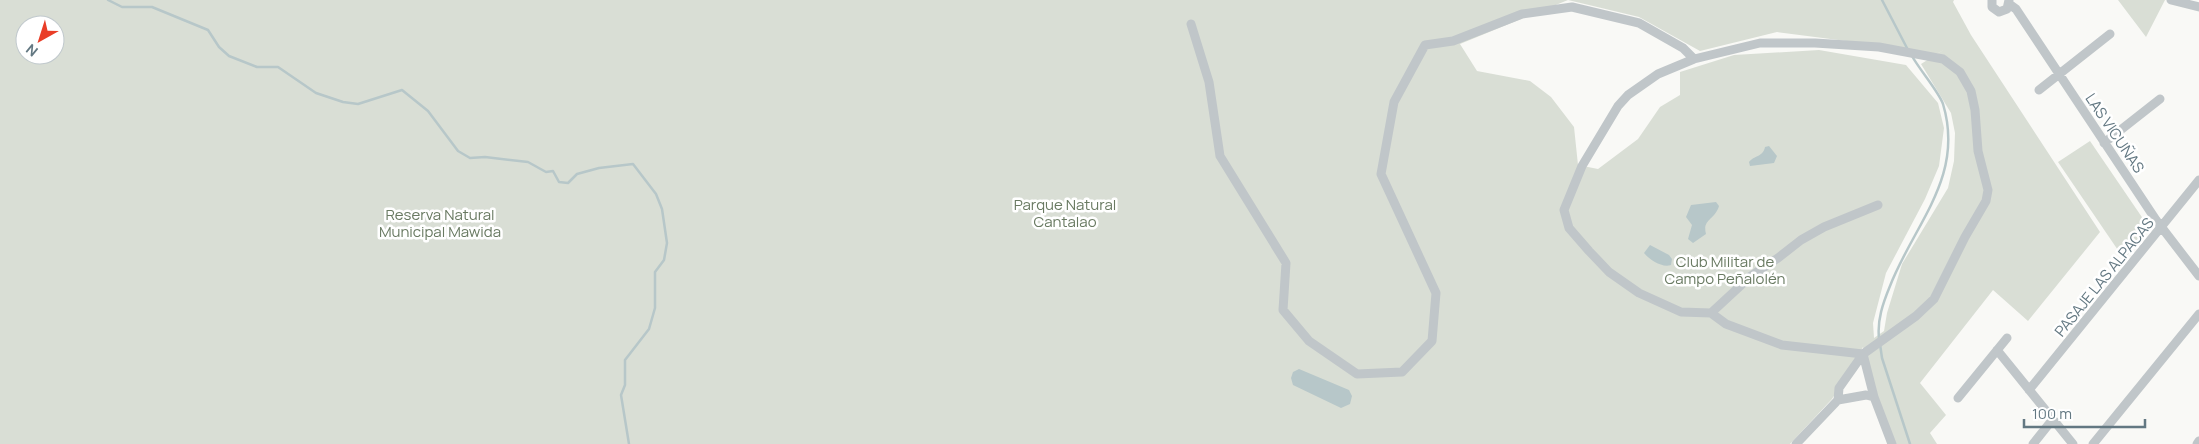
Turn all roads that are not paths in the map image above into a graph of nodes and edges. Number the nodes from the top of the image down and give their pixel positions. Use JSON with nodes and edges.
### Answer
{"nodes":[{"id":1,"x":1992,"y":0,"type":"edge"},
{"id":2,"x":2172,"y":0,"type":"edge"},
{"id":3,"x":2013,"y":2,"type":"edge"},
{"id":4,"x":2199,"y":8,"type":"edge"},
{"id":5,"x":1191,"y":24,"type":"dead end"},
{"id":6,"x":2110,"y":34,"type":"dead end"},
{"id":7,"x":1694,"y":59,"type":"junction"},
{"id":8,"x":2059,"y":74,"type":"junction"},
{"id":9,"x":2039,"y":90,"type":"dead end"},
{"id":10,"x":2160,"y":99,"type":"dead end"},
{"id":11,"x":2104,"y":143,"type":"junction"},
{"id":12,"x":2199,"y":180,"type":"edge"},
{"id":13,"x":1878,"y":205,"type":"dead end"},
{"id":14,"x":2162,"y":227,"type":"junction"},
{"id":15,"x":2199,"y":276,"type":"edge"},
{"id":16,"x":1711,"y":313,"type":"junction"},
{"id":17,"x":2199,"y":314,"type":"edge"},
{"id":18,"x":2006,"y":338,"type":"dead end"},
{"id":19,"x":1997,"y":350,"type":"junction"},
{"id":20,"x":1863,"y":354,"type":"junction"},
{"id":21,"x":2029,"y":390,"type":"junction"},
{"id":22,"x":1874,"y":397,"type":"junction"},
{"id":23,"x":1958,"y":398,"type":"dead end"},
{"id":24,"x":1838,"y":400,"type":"junction"},
{"id":25,"x":2053,"y":419,"type":"junction"},
{"id":26,"x":2199,"y":441,"type":"edge"},
{"id":27,"x":1796,"y":444,"type":"edge"},
{"id":28,"x":1892,"y":444,"type":"edge"},
{"id":29,"x":2033,"y":444,"type":"edge"},
{"id":30,"x":2073,"y":444,"type":"edge"},
{"id":31,"x":2093,"y":444,"type":"edge"},
{"id":32,"x":2196,"y":444,"type":"edge"}],
"edges":[{"from":1,"to":3,"type":"street","name":"LAS VICUÑAS"},
{"from":2,"to":4,"type":"street"},
{"from":3,"to":8,"type":"street","name":"LAS VICUÑAS"},
{"from":5,"to":7,"type":"street"},
{"from":6,"to":8,"type":"street"},
{"from":7,"to":16,"type":"street"},
{"from":7,"to":20,"type":"street"},
{"from":8,"to":9,"type":"street"},
{"from":8,"to":11,"type":"street","name":"LAS VICUÑAS"},
{"from":10,"to":11,"type":"street"},
{"from":11,"to":14,"type":"street","name":"LAS VICUÑAS"},
{"from":12,"to":14,"type":"street","name":"PASAJE LAS ALPACAS"},
{"from":13,"to":16,"type":"street"},
{"from":14,"to":15,"type":"street","name":"LAS VICUÑAS"},
{"from":14,"to":21,"type":"street","name":"PASAJE LAS ALPACAS"},
{"from":16,"to":20,"type":"street"},
{"from":17,"to":31,"type":"street"},
{"from":18,"to":19,"type":"street"},
{"from":19,"to":21,"type":"street"},
{"from":19,"to":23,"type":"street"},
{"from":20,"to":22,"type":"street"},
{"from":20,"to":24,"type":"street"},
{"from":21,"to":25,"type":"street"},
{"from":22,"to":24,"type":"street"},
{"from":22,"to":28,"type":"street"},
{"from":24,"to":27,"type":"street"},
{"from":25,"to":29,"type":"street"},
{"from":25,"to":30,"type":"street"},
{"from":26,"to":32,"type":"street"}]}
